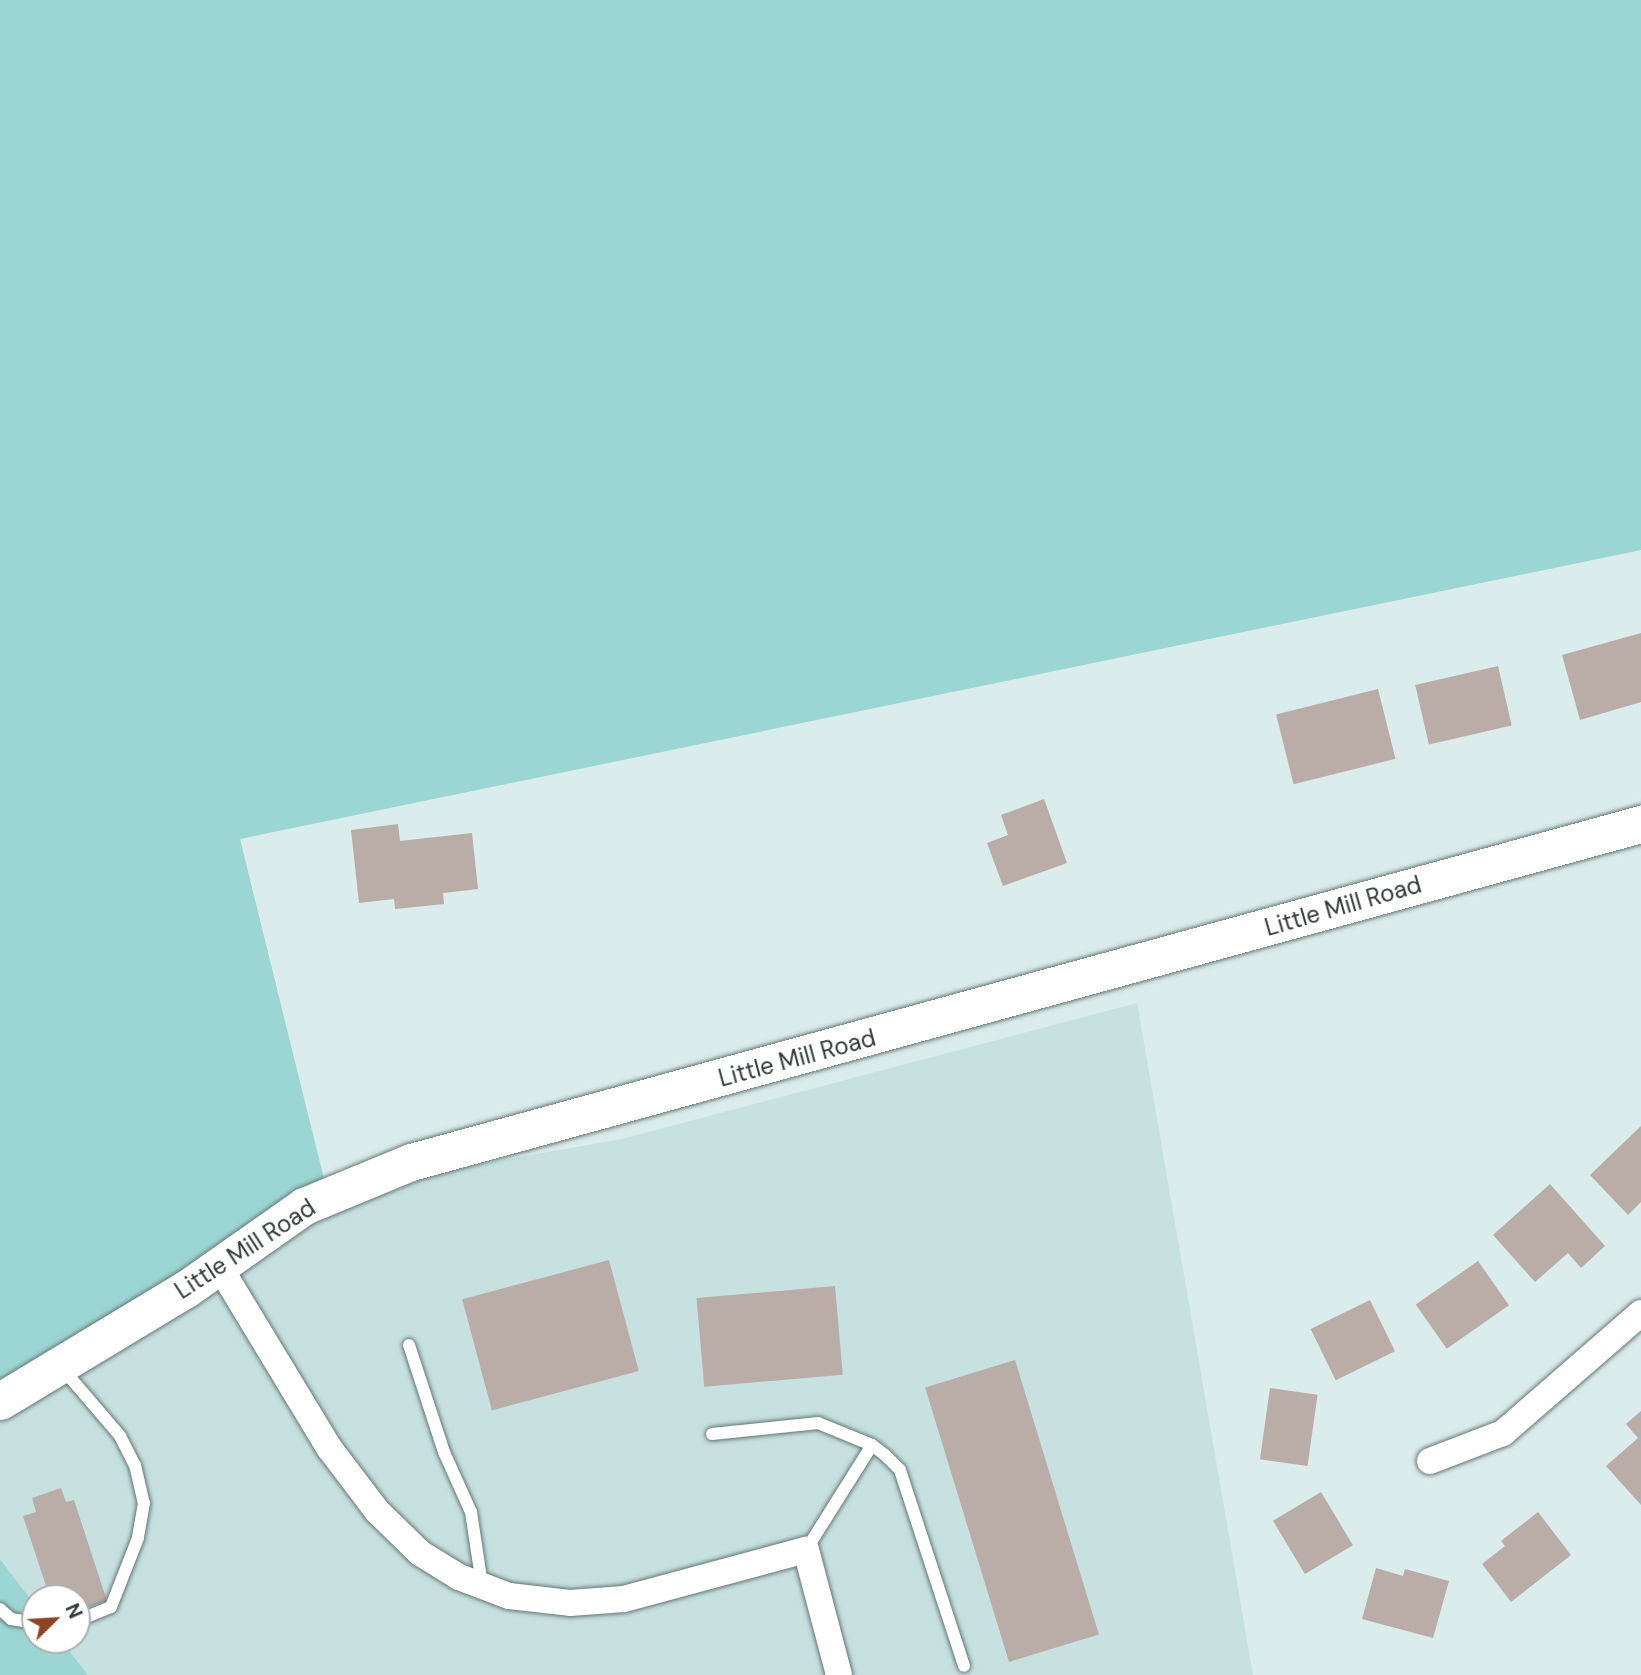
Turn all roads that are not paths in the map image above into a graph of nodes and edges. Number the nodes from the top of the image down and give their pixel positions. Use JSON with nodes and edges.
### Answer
{"nodes":[{"id":1,"x":1641,"y":824,"type":"edge"},
{"id":2,"x":219,"y":1266,"type":"junction"},
{"id":3,"x":1641,"y":1313,"type":"edge"},
{"id":4,"x":409,"y":1345,"type":"dead end"},
{"id":5,"x":61,"y":1365,"type":"junction"},
{"id":6,"x":0,"y":1401,"type":"edge"},
{"id":7,"x":712,"y":1434,"type":"dead end"},
{"id":8,"x":872,"y":1445,"type":"junction"},
{"id":9,"x":1430,"y":1461,"type":"dead end"},
{"id":10,"x":806,"y":1550,"type":"junction"},
{"id":11,"x":482,"y":1586,"type":"junction"},
{"id":12,"x":0,"y":1609,"type":"edge"},
{"id":13,"x":91,"y":1615,"type":"edge"},
{"id":14,"x":21,"y":1621,"type":"edge"},
{"id":15,"x":964,"y":1666,"type":"dead end"},
{"id":16,"x":839,"y":1675,"type":"edge"}],
"edges":[{"from":1,"to":2,"type":"street","name":"Little Mill Road"},
{"from":2,"to":5,"type":"street","name":"Little Mill Road"},
{"from":2,"to":11,"type":"street"},
{"from":3,"to":9,"type":"street"},
{"from":4,"to":11,"type":"lane"},
{"from":5,"to":6,"type":"street","name":"Little Mill Road"},
{"from":5,"to":13,"type":"lane"},
{"from":7,"to":8,"type":"lane"},
{"from":8,"to":10,"type":"lane"},
{"from":8,"to":15,"type":"lane"},
{"from":10,"to":11,"type":"street"},
{"from":10,"to":16,"type":"street"},
{"from":12,"to":14,"type":"lane"}]}
